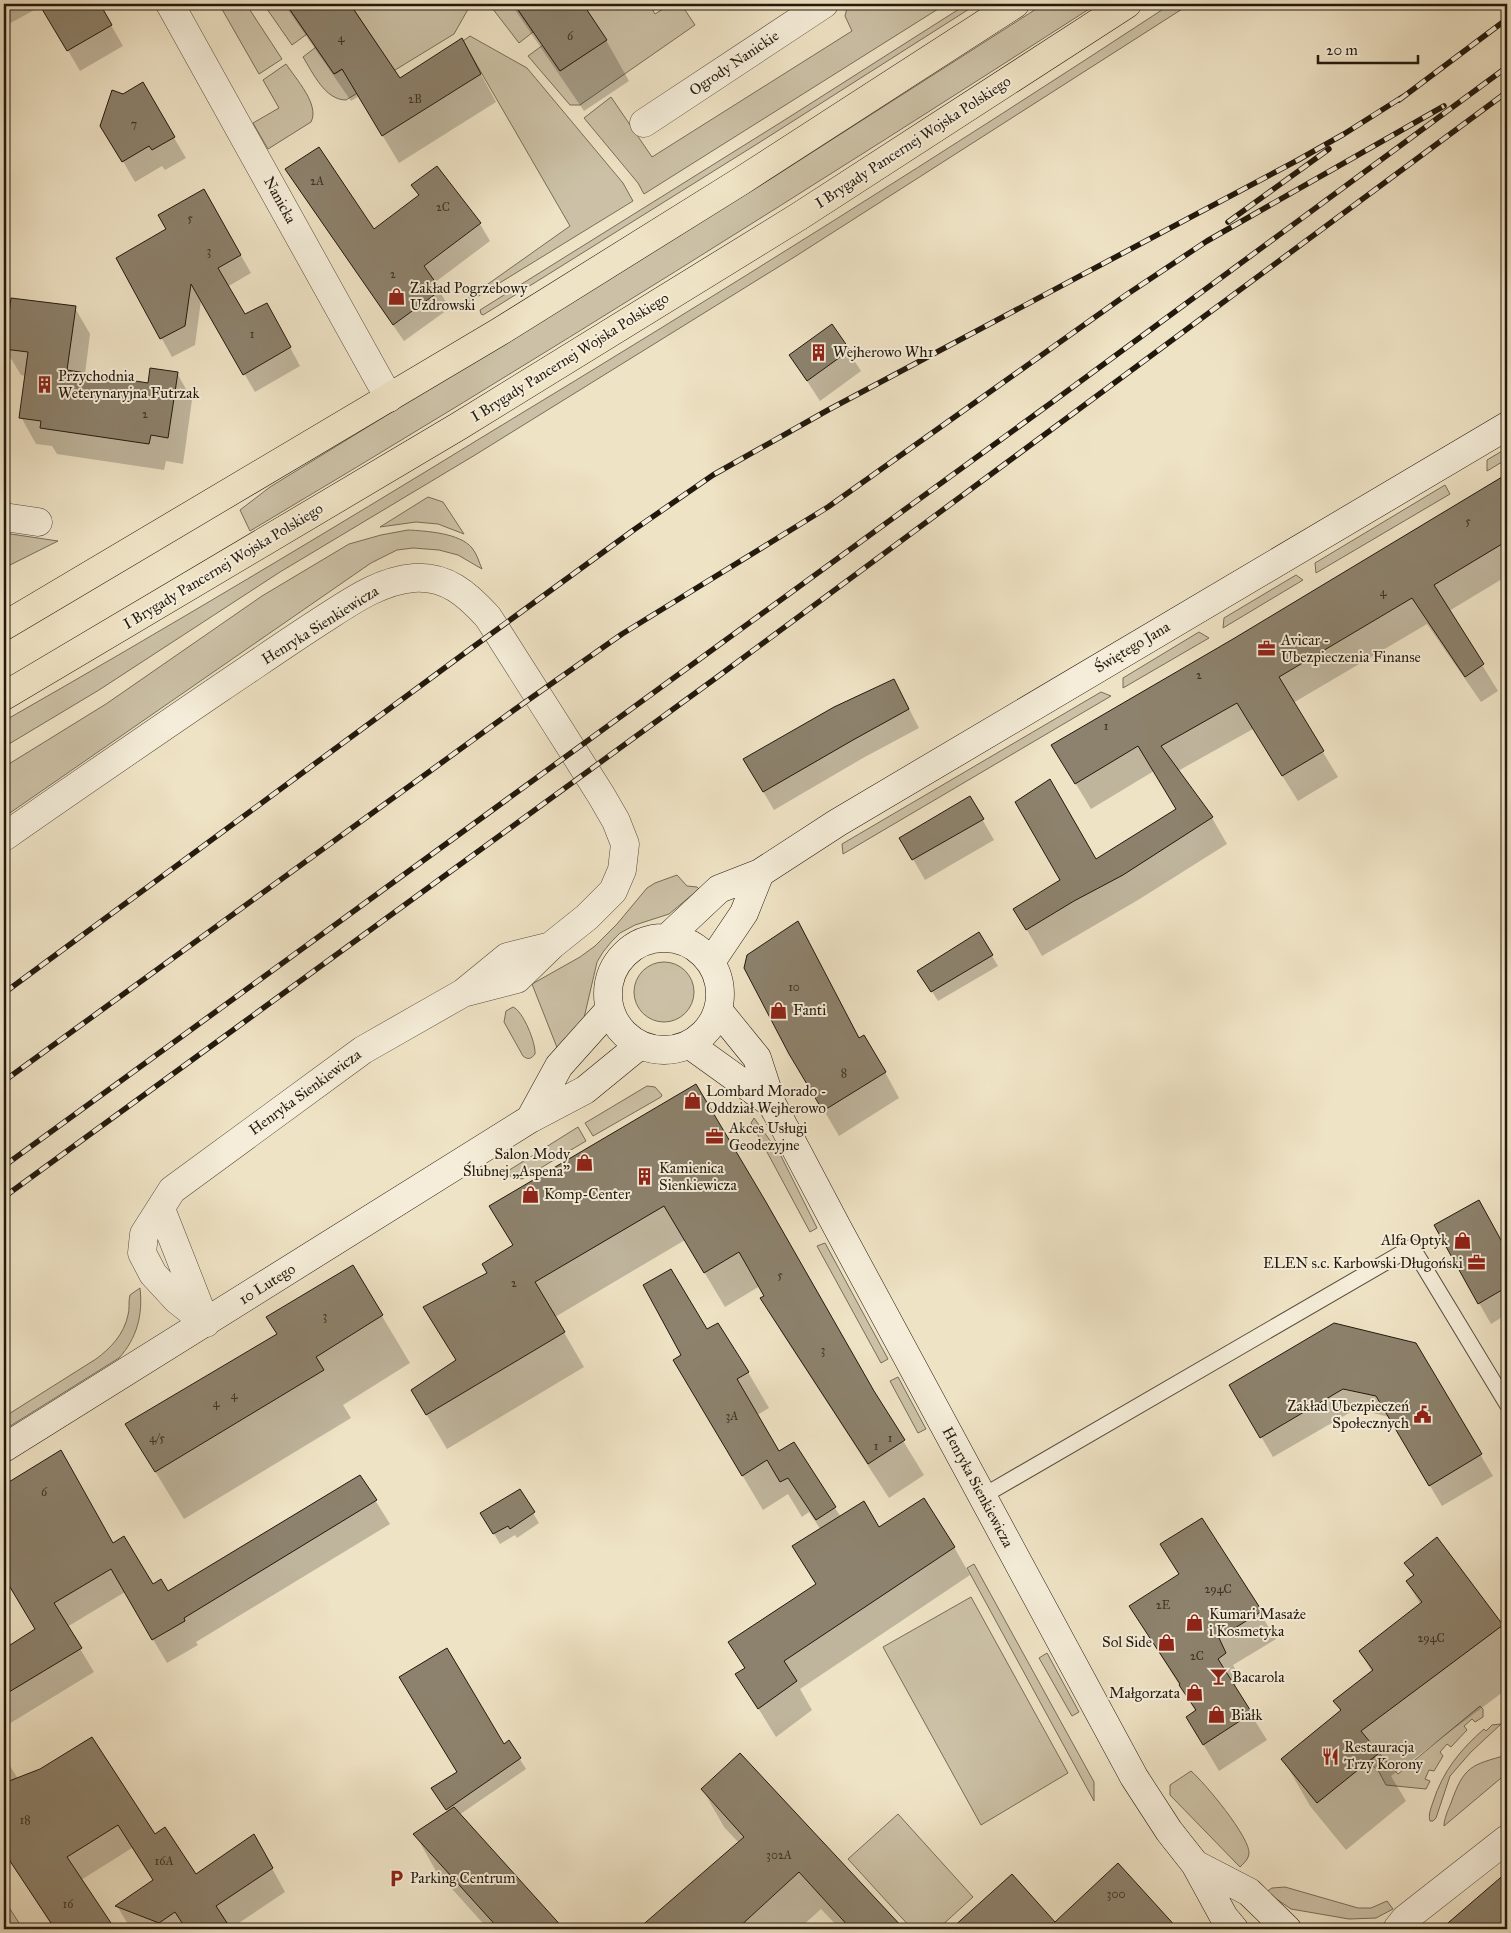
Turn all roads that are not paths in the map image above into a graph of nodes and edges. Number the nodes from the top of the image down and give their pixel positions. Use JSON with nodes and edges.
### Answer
{"nodes":[{"id":1,"x":170,"y":4,"type":"edge"},
{"id":2,"x":824,"y":4,"type":"edge"},
{"id":3,"x":1015,"y":4,"type":"edge"},
{"id":4,"x":1127,"y":4,"type":"edge"},
{"id":5,"x":644,"y":123,"type":"dead end"},
{"id":6,"x":389,"y":398,"type":"junction"},
{"id":7,"x":1507,"y":426,"type":"edge"},
{"id":8,"x":4,"y":517,"type":"edge"},
{"id":9,"x":38,"y":522,"type":"dead end"},
{"id":10,"x":4,"y":626,"type":"edge"},
{"id":11,"x":4,"y":696,"type":"edge"},
{"id":12,"x":4,"y":836,"type":"edge"},
{"id":13,"x":760,"y":873,"type":"junction"},
{"id":14,"x":668,"y":938,"type":"junction"},
{"id":15,"x":711,"y":962,"type":"junction"},
{"id":16,"x":610,"y":1009,"type":"junction"},
{"id":17,"x":718,"y":1010,"type":"junction"},
{"id":18,"x":640,"y":1045,"type":"junction"},
{"id":19,"x":690,"y":1045,"type":"junction"},
{"id":20,"x":772,"y":1104,"type":"junction"},
{"id":21,"x":530,"y":1119,"type":"junction"},
{"id":22,"x":206,"y":1323,"type":"junction"},
{"id":23,"x":1507,"y":1404,"type":"edge"},
{"id":24,"x":4,"y":1448,"type":"edge"},
{"id":25,"x":983,"y":1496,"type":"junction"},
{"id":26,"x":1507,"y":1839,"type":"edge"},
{"id":27,"x":1195,"y":1864,"type":"junction"},
{"id":28,"x":1401,"y":1924,"type":"edge"},
{"id":29,"x":1234,"y":1929,"type":"edge"},
{"id":30,"x":1287,"y":1929,"type":"edge"},
{"id":31,"x":1380,"y":1929,"type":"edge"}],
"edges":[{"from":1,"to":6,"type":"street","name":"Nanicka"},
{"from":2,"to":5,"type":"street","name":"Ogrody Nanickie"},
{"from":3,"to":6,"type":"main road"},
{"from":4,"to":11,"type":"main road","name":"I Brygady Pancernej Wojska Polskiego"},
{"from":6,"to":10,"type":"main road"},
{"from":7,"to":13,"type":"street","name":"Świętego Jana"},
{"from":8,"to":9,"type":"street"},
{"from":12,"to":22,"type":"street","name":"Henryka Sienkiewicza"},
{"from":13,"to":14,"type":"street","name":"Świętego Jana"},
{"from":13,"to":15,"type":"street"},
{"from":14,"to":15,"type":"street"},
{"from":14,"to":16,"type":"street"},
{"from":15,"to":17,"type":"street"},
{"from":16,"to":18,"type":"street"},
{"from":16,"to":21,"type":"street","name":"10 Lutego"},
{"from":17,"to":19,"type":"street"},
{"from":17,"to":20,"type":"street","name":"Henryka Sienkiewicza"},
{"from":18,"to":19,"type":"street"},
{"from":18,"to":21,"type":"street","name":"10 Lutego"},
{"from":19,"to":20,"type":"street","name":"Henryka Sienkiewicza"},
{"from":20,"to":25,"type":"street","name":"Henryka Sienkiewicza"},
{"from":21,"to":22,"type":"street","name":"10 Lutego"},
{"from":22,"to":24,"type":"street","name":"10 Lutego"},
{"from":23,"to":25,"type":"lane"},
{"from":25,"to":27,"type":"street","name":"Henryka Sienkiewicza"},
{"from":26,"to":28,"type":"street"},
{"from":27,"to":29,"type":"street","name":"Henryka Sienkiewicza"},
{"from":27,"to":30,"type":"street","name":"Henryka Sienkiewicza"},
{"from":28,"to":31,"type":"street"}]}
